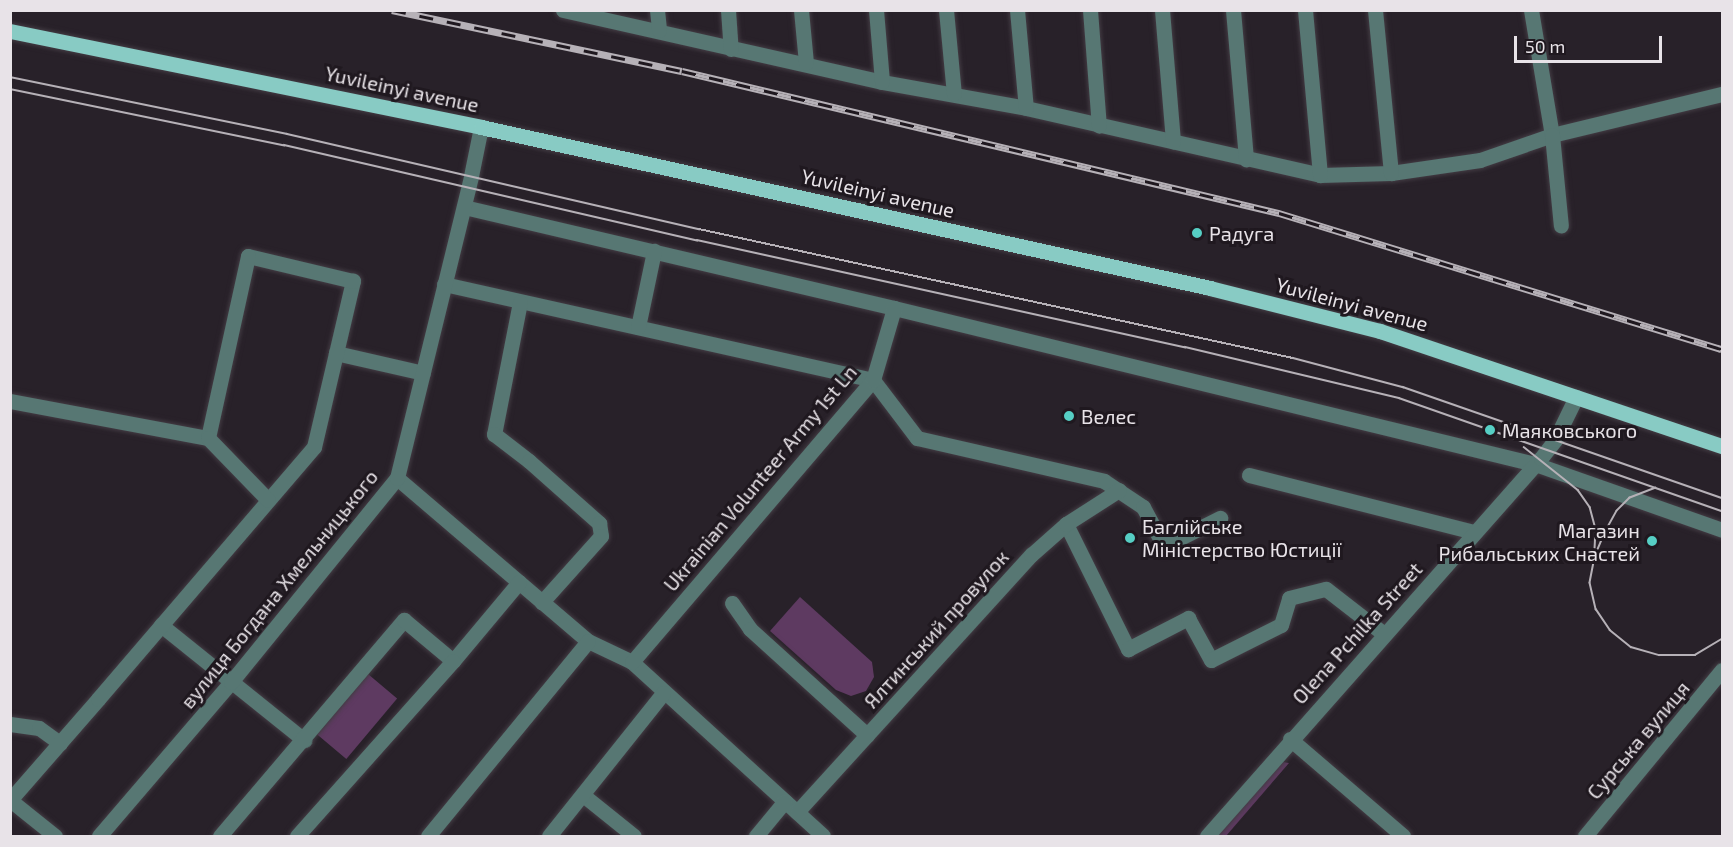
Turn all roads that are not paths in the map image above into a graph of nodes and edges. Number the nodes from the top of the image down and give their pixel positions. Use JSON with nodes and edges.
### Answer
{"nodes":[{"id":1,"x":562,"y":10,"type":"edge"},
{"id":2,"x":657,"y":10,"type":"edge"},
{"id":3,"x":728,"y":10,"type":"edge"},
{"id":4,"x":801,"y":10,"type":"edge"},
{"id":5,"x":876,"y":10,"type":"edge"},
{"id":6,"x":946,"y":10,"type":"edge"},
{"id":7,"x":1017,"y":10,"type":"edge"},
{"id":8,"x":1090,"y":10,"type":"edge"},
{"id":9,"x":1162,"y":10,"type":"edge"},
{"id":10,"x":1233,"y":10,"type":"edge"},
{"id":11,"x":1305,"y":10,"type":"edge"},
{"id":12,"x":1375,"y":10,"type":"edge"},
{"id":13,"x":1531,"y":10,"type":"edge"},
{"id":14,"x":591,"y":14,"type":"edge"},
{"id":15,"x":659,"y":30,"type":"junction"},
{"id":16,"x":10,"y":31,"type":"edge"},
{"id":17,"x":731,"y":49,"type":"junction"},
{"id":18,"x":806,"y":63,"type":"junction"},
{"id":19,"x":882,"y":82,"type":"junction"},
{"id":20,"x":954,"y":94,"type":"junction"},
{"id":21,"x":1722,"y":94,"type":"edge"},
{"id":22,"x":1026,"y":108,"type":"junction"},
{"id":23,"x":1099,"y":126,"type":"junction"},
{"id":24,"x":481,"y":127,"type":"junction"},
{"id":25,"x":1552,"y":135,"type":"junction"},
{"id":26,"x":1173,"y":142,"type":"junction"},
{"id":27,"x":1246,"y":159,"type":"junction"},
{"id":28,"x":1391,"y":173,"type":"junction"},
{"id":29,"x":1320,"y":174,"type":"junction"},
{"id":30,"x":464,"y":207,"type":"junction"},
{"id":31,"x":1561,"y":226,"type":"dead end"},
{"id":32,"x":654,"y":251,"type":"junction"},
{"id":33,"x":444,"y":284,"type":"junction"},
{"id":34,"x":520,"y":302,"type":"junction"},
{"id":35,"x":894,"y":308,"type":"junction"},
{"id":36,"x":638,"y":327,"type":"junction"},
{"id":37,"x":336,"y":353,"type":"junction"},
{"id":38,"x":423,"y":373,"type":"junction"},
{"id":39,"x":873,"y":380,"type":"junction"},
{"id":40,"x":1576,"y":397,"type":"junction"},
{"id":41,"x":10,"y":401,"type":"edge"},
{"id":42,"x":208,"y":438,"type":"junction"},
{"id":43,"x":1722,"y":446,"type":"edge"},
{"id":44,"x":1535,"y":464,"type":"junction"},
{"id":45,"x":1249,"y":475,"type":"dead end"},
{"id":46,"x":398,"y":478,"type":"junction"},
{"id":47,"x":1119,"y":490,"type":"junction"},
{"id":48,"x":268,"y":501,"type":"junction"},
{"id":49,"x":1220,"y":518,"type":"dead end"},
{"id":50,"x":1066,"y":524,"type":"junction"},
{"id":51,"x":1722,"y":530,"type":"edge"},
{"id":52,"x":1474,"y":532,"type":"junction"},
{"id":53,"x":519,"y":582,"type":"junction"},
{"id":54,"x":542,"y":602,"type":"junction"},
{"id":55,"x":732,"y":603,"type":"dead end"},
{"id":56,"x":161,"y":625,"type":"junction"},
{"id":57,"x":1384,"y":634,"type":"junction"},
{"id":58,"x":588,"y":642,"type":"junction"},
{"id":59,"x":453,"y":661,"type":"junction"},
{"id":60,"x":632,"y":662,"type":"junction"},
{"id":61,"x":1722,"y":670,"type":"edge"},
{"id":62,"x":231,"y":682,"type":"junction"},
{"id":63,"x":663,"y":693,"type":"junction"},
{"id":64,"x":10,"y":724,"type":"edge"},
{"id":65,"x":867,"y":735,"type":"junction"},
{"id":66,"x":1290,"y":739,"type":"junction"},
{"id":67,"x":304,"y":740,"type":"junction"},
{"id":68,"x":60,"y":743,"type":"junction"},
{"id":69,"x":583,"y":795,"type":"junction"},
{"id":70,"x":785,"y":801,"type":"junction"},
{"id":71,"x":797,"y":812,"type":"junction"},
{"id":72,"x":55,"y":837,"type":"edge"},
{"id":73,"x":99,"y":837,"type":"edge"},
{"id":74,"x":220,"y":837,"type":"edge"},
{"id":75,"x":297,"y":837,"type":"edge"},
{"id":76,"x":428,"y":837,"type":"edge"},
{"id":77,"x":549,"y":837,"type":"edge"},
{"id":78,"x":634,"y":837,"type":"edge"},
{"id":79,"x":756,"y":837,"type":"edge"},
{"id":80,"x":823,"y":837,"type":"edge"},
{"id":81,"x":1207,"y":837,"type":"edge"},
{"id":82,"x":1403,"y":837,"type":"edge"},
{"id":83,"x":1585,"y":837,"type":"edge"}],
"edges":[{"from":1,"to":14,"type":"street"},
{"from":2,"to":15,"type":"street"},
{"from":3,"to":17,"type":"street"},
{"from":4,"to":18,"type":"street"},
{"from":5,"to":19,"type":"street"},
{"from":6,"to":20,"type":"street"},
{"from":7,"to":22,"type":"street"},
{"from":8,"to":23,"type":"street"},
{"from":9,"to":26,"type":"street"},
{"from":10,"to":27,"type":"street"},
{"from":11,"to":29,"type":"street"},
{"from":12,"to":28,"type":"street"},
{"from":13,"to":25,"type":"street"},
{"from":14,"to":15,"type":"street"},
{"from":15,"to":17,"type":"street"},
{"from":16,"to":24,"type":"main road","name":"Yuvileinyi avenue"},
{"from":17,"to":18,"type":"street"},
{"from":18,"to":19,"type":"street"},
{"from":19,"to":20,"type":"street"},
{"from":20,"to":22,"type":"street"},
{"from":21,"to":25,"type":"street"},
{"from":22,"to":23,"type":"street"},
{"from":23,"to":26,"type":"street"},
{"from":24,"to":30,"type":"street","name":"вулиця Богдана Хмельницького"},
{"from":24,"to":40,"type":"main road","name":"Yuvileinyi avenue"},
{"from":25,"to":28,"type":"street"},
{"from":25,"to":31,"type":"street"},
{"from":26,"to":27,"type":"street"},
{"from":27,"to":29,"type":"street"},
{"from":28,"to":29,"type":"street"},
{"from":30,"to":32,"type":"street"},
{"from":30,"to":33,"type":"street","name":"вулиця Богдана Хмельницького"},
{"from":32,"to":35,"type":"street"},
{"from":32,"to":36,"type":"street"},
{"from":33,"to":34,"type":"street"},
{"from":33,"to":38,"type":"street","name":"вулиця Богдана Хмельницького"},
{"from":34,"to":36,"type":"street"},
{"from":34,"to":54,"type":"street"},
{"from":35,"to":39,"type":"street","name":"Ukrainian Volunteer Army 1st Ln"},
{"from":35,"to":44,"type":"street"},
{"from":36,"to":39,"type":"street"},
{"from":37,"to":38,"type":"street"},
{"from":37,"to":42,"type":"street"},
{"from":37,"to":48,"type":"street"},
{"from":38,"to":46,"type":"street","name":"вулиця Богдана Хмельницького"},
{"from":39,"to":47,"type":"street"},
{"from":39,"to":60,"type":"street","name":"Ukrainian Volunteer Army 1st Ln"},
{"from":40,"to":43,"type":"main road","name":"Yuvileinyi avenue"},
{"from":40,"to":44,"type":"street","name":"Olena Pchilka Street"},
{"from":41,"to":42,"type":"street"},
{"from":42,"to":48,"type":"street"},
{"from":44,"to":51,"type":"street"},
{"from":44,"to":52,"type":"street","name":"Olena Pchilka Street"},
{"from":45,"to":52,"type":"street"},
{"from":46,"to":53,"type":"street"},
{"from":46,"to":62,"type":"street","name":"вулиця Богдана Хмельницького"},
{"from":47,"to":49,"type":"street"},
{"from":47,"to":50,"type":"street","name":"Ялтинський провулок"},
{"from":48,"to":56,"type":"street"},
{"from":50,"to":57,"type":"street"},
{"from":50,"to":65,"type":"street","name":"Ялтинський провулок"},
{"from":52,"to":57,"type":"street","name":"Olena Pchilka Street"},
{"from":53,"to":54,"type":"street"},
{"from":53,"to":59,"type":"street"},
{"from":54,"to":58,"type":"street"},
{"from":55,"to":65,"type":"street"},
{"from":56,"to":62,"type":"street"},
{"from":56,"to":68,"type":"street"},
{"from":57,"to":66,"type":"street","name":"Olena Pchilka Street"},
{"from":58,"to":60,"type":"street"},
{"from":58,"to":76,"type":"street"},
{"from":59,"to":67,"type":"street"},
{"from":59,"to":75,"type":"street"},
{"from":60,"to":63,"type":"street"},
{"from":61,"to":83,"type":"street","name":"Сурська вулиця"},
{"from":62,"to":67,"type":"street"},
{"from":62,"to":73,"type":"street","name":"вулиця Богдана Хмельницького"},
{"from":63,"to":69,"type":"street"},
{"from":63,"to":70,"type":"street"},
{"from":64,"to":68,"type":"street"},
{"from":65,"to":71,"type":"street","name":"Ялтинський провулок"},
{"from":66,"to":81,"type":"street","name":"Olena Pchilka Street"},
{"from":66,"to":82,"type":"street"},
{"from":67,"to":74,"type":"street"},
{"from":68,"to":72,"type":"street"},
{"from":69,"to":77,"type":"street"},
{"from":69,"to":78,"type":"street"},
{"from":70,"to":71,"type":"street"},
{"from":70,"to":79,"type":"street"},
{"from":71,"to":80,"type":"street"}]}
